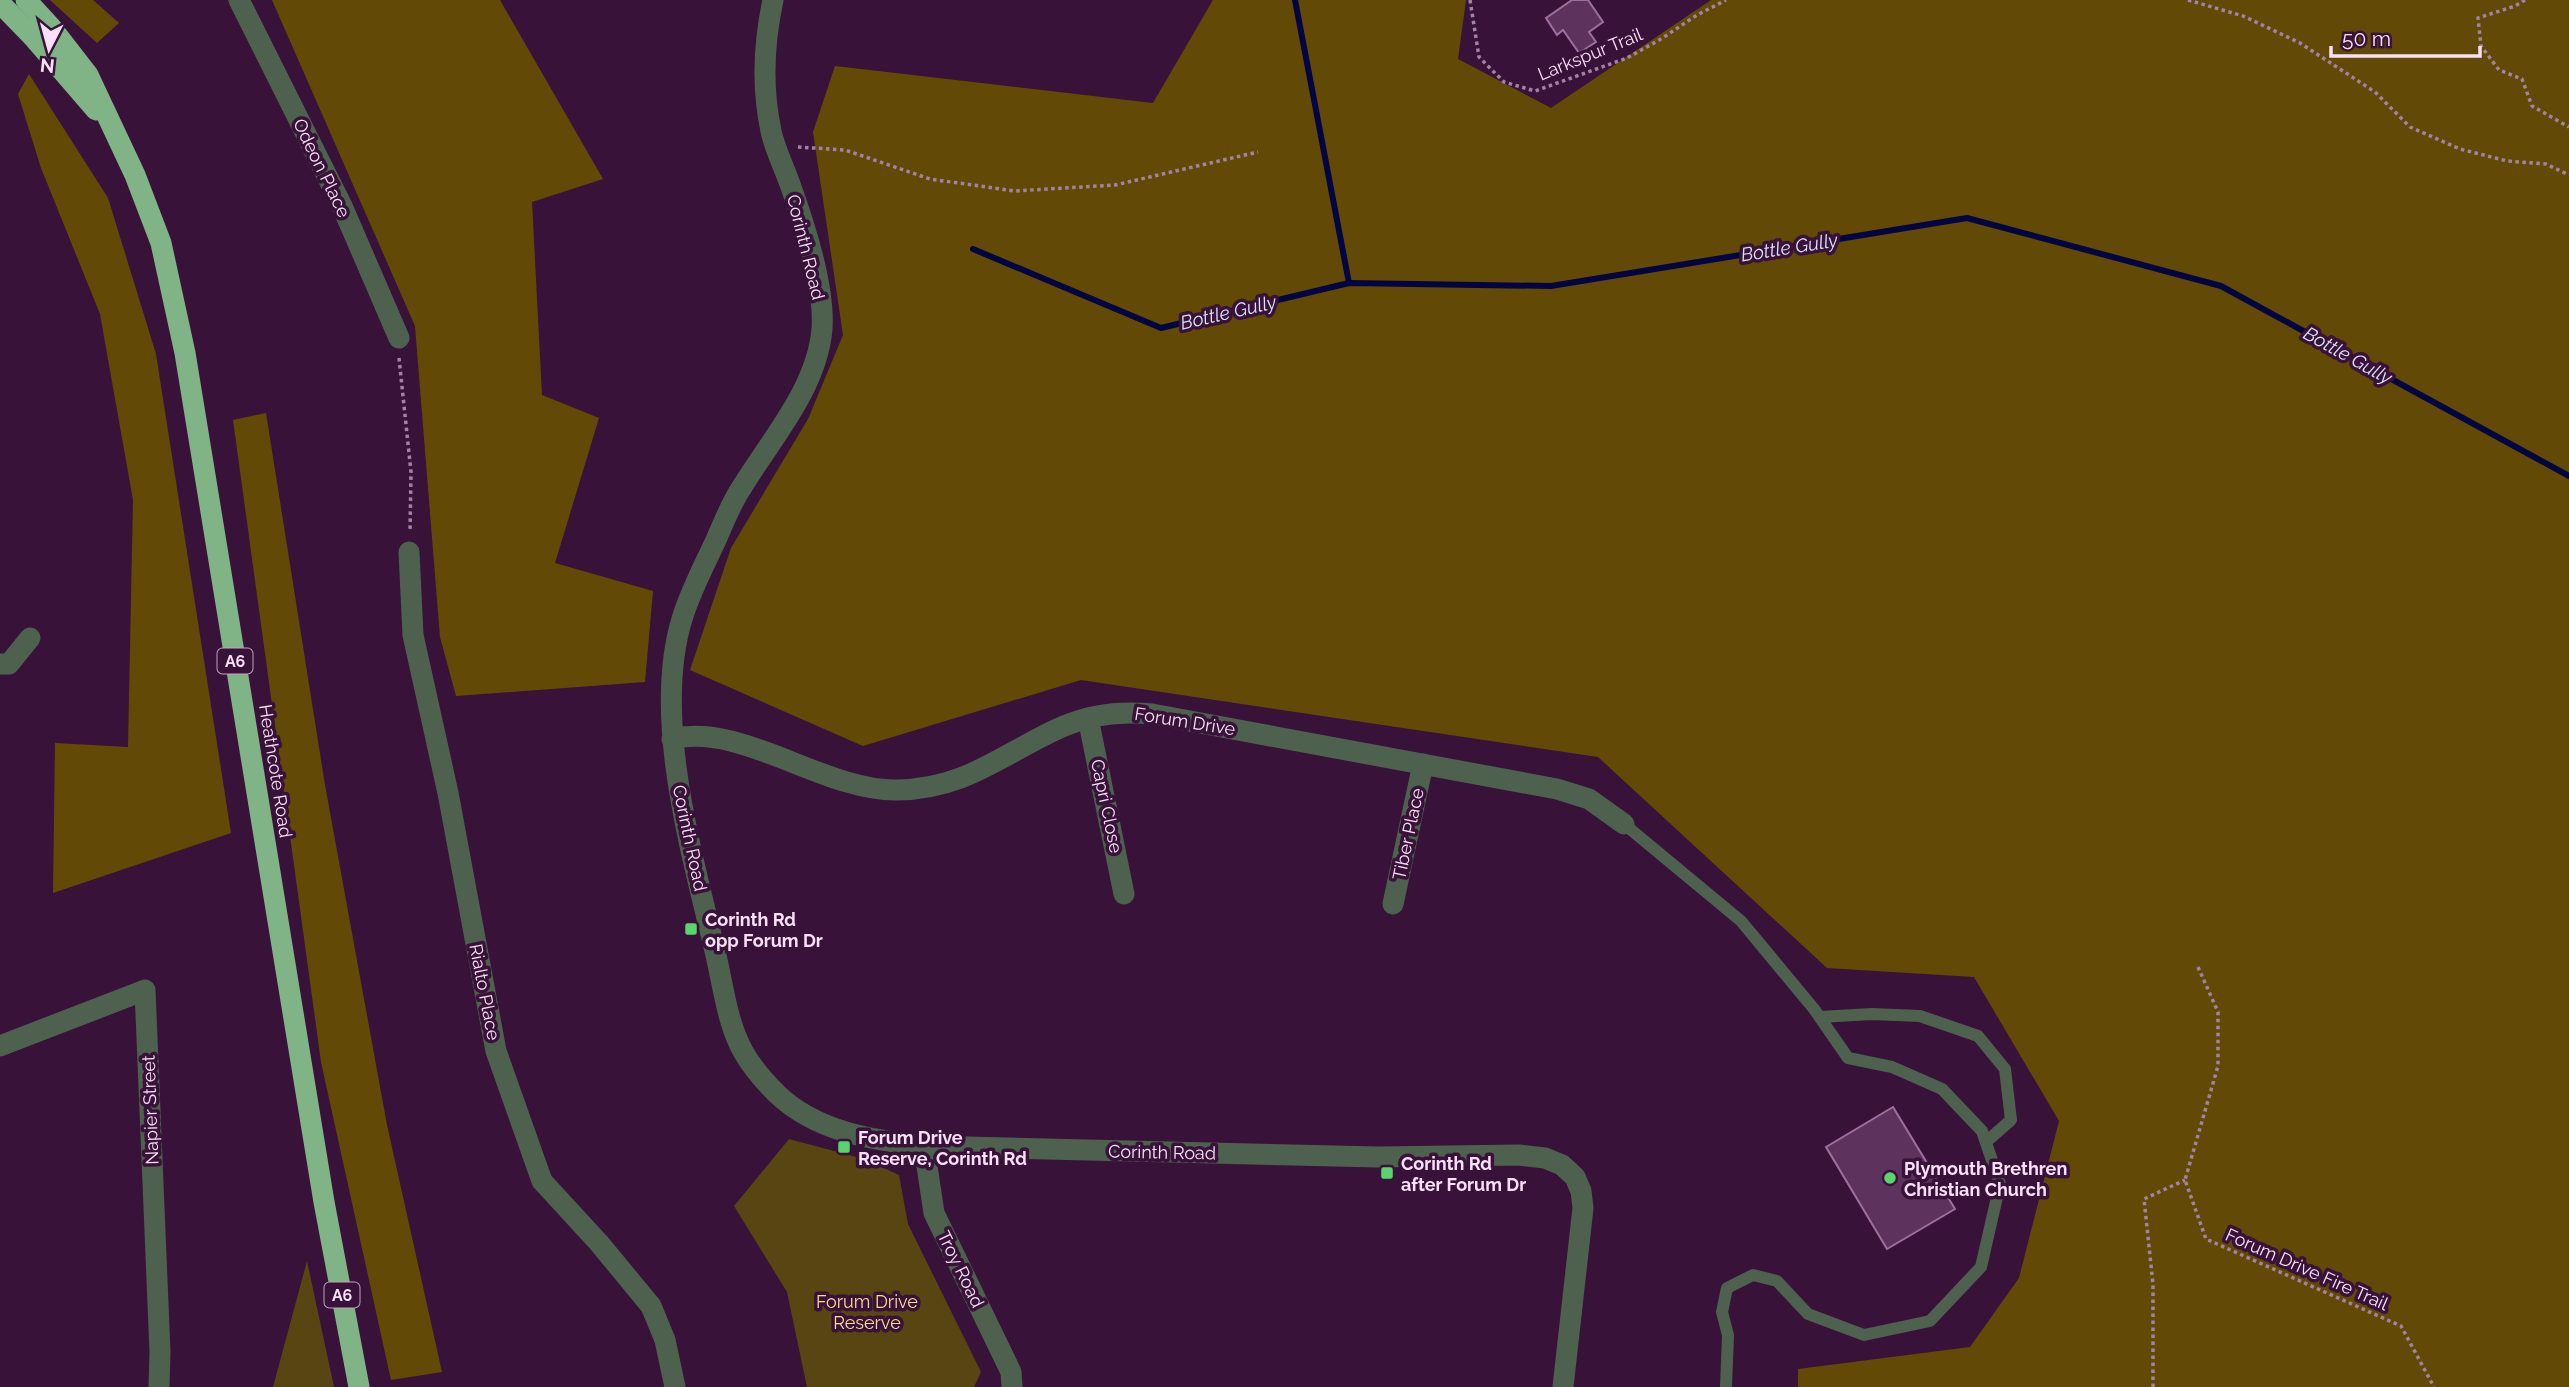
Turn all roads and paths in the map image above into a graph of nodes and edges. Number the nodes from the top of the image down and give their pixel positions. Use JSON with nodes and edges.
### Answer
{"nodes":[{"id":1,"x":26,"y":0,"type":"edge"},
{"id":2,"x":239,"y":0,"type":"edge"},
{"id":3,"x":774,"y":0,"type":"edge"},
{"id":4,"x":1470,"y":0,"type":"edge"},
{"id":5,"x":1726,"y":0,"type":"edge"},
{"id":6,"x":2188,"y":0,"type":"edge"},
{"id":7,"x":2525,"y":0,"type":"edge"},
{"id":8,"x":0,"y":3,"type":"edge"},
{"id":9,"x":2569,"y":127,"type":"edge"},
{"id":10,"x":113,"y":130,"type":"junction"},
{"id":11,"x":776,"y":145,"type":"junction"},
{"id":12,"x":1258,"y":152,"type":"dead end"},
{"id":13,"x":2569,"y":175,"type":"edge"},
{"id":14,"x":400,"y":338,"type":"joint"},
{"id":15,"x":410,"y":552,"type":"joint"},
{"id":16,"x":30,"y":638,"type":"dead end"},
{"id":17,"x":0,"y":664,"type":"edge"},
{"id":18,"x":1088,"y":719,"type":"junction"},
{"id":19,"x":672,"y":739,"type":"junction"},
{"id":20,"x":1423,"y":764,"type":"junction"},
{"id":21,"x":1624,"y":824,"type":"joint"},
{"id":22,"x":1124,"y":894,"type":"dead end"},
{"id":23,"x":1393,"y":904,"type":"dead end"},
{"id":24,"x":2197,"y":967,"type":"dead end"},
{"id":25,"x":1820,"y":1017,"type":"junction"},
{"id":26,"x":0,"y":1046,"type":"edge"},
{"id":27,"x":1986,"y":1142,"type":"junction"},
{"id":28,"x":924,"y":1146,"type":"junction"},
{"id":29,"x":2185,"y":1180,"type":"junction"},
{"id":30,"x":159,"y":1387,"type":"edge"},
{"id":31,"x":359,"y":1387,"type":"edge"},
{"id":32,"x":675,"y":1387,"type":"edge"},
{"id":33,"x":1013,"y":1387,"type":"edge"},
{"id":34,"x":1563,"y":1387,"type":"edge"},
{"id":35,"x":1726,"y":1387,"type":"edge"},
{"id":36,"x":2153,"y":1387,"type":"edge"},
{"id":37,"x":2434,"y":1387,"type":"edge"}],
"edges":[{"from":1,"to":10,"type":"highway","name":"Heathcote Road","number":"A6"},
{"from":2,"to":14,"type":"street","name":"Odeon Place"},
{"from":3,"to":11,"type":"street","name":"Corinth Road"},
{"from":4,"to":5,"type":"path","name":"Larkspur Trail"},
{"from":6,"to":13,"type":"path"},
{"from":7,"to":9,"type":"path"},
{"from":8,"to":10,"type":"highway","name":"Heathcote Road","number":"A6"},
{"from":10,"to":31,"type":"highway","name":"Heathcote Road","number":"A6"},
{"from":11,"to":12,"type":"path"},
{"from":11,"to":19,"type":"street","name":"Corinth Road"},
{"from":14,"to":15,"type":"path"},
{"from":15,"to":32,"type":"street","name":"Rialto Place"},
{"from":16,"to":17,"type":"street"},
{"from":18,"to":19,"type":"street","name":"Forum Drive"},
{"from":18,"to":20,"type":"street","name":"Forum Drive"},
{"from":18,"to":22,"type":"street","name":"Capri Close"},
{"from":19,"to":28,"type":"street","name":"Corinth Road"},
{"from":20,"to":21,"type":"street","name":"Forum Drive"},
{"from":20,"to":23,"type":"street","name":"Tiber Place"},
{"from":21,"to":25,"type":"lane"},
{"from":24,"to":29,"type":"path"},
{"from":25,"to":27,"type":"lane"},
{"from":25,"to":27,"type":"lane"},
{"from":26,"to":30,"type":"street","name":"Napier Street"},
{"from":27,"to":35,"type":"lane"},
{"from":28,"to":33,"type":"street","name":"Troy Road"},
{"from":28,"to":34,"type":"street","name":"Corinth Road"},
{"from":29,"to":36,"type":"path"},
{"from":29,"to":37,"type":"path","name":"Forum Drive Fire Trail"}]}
